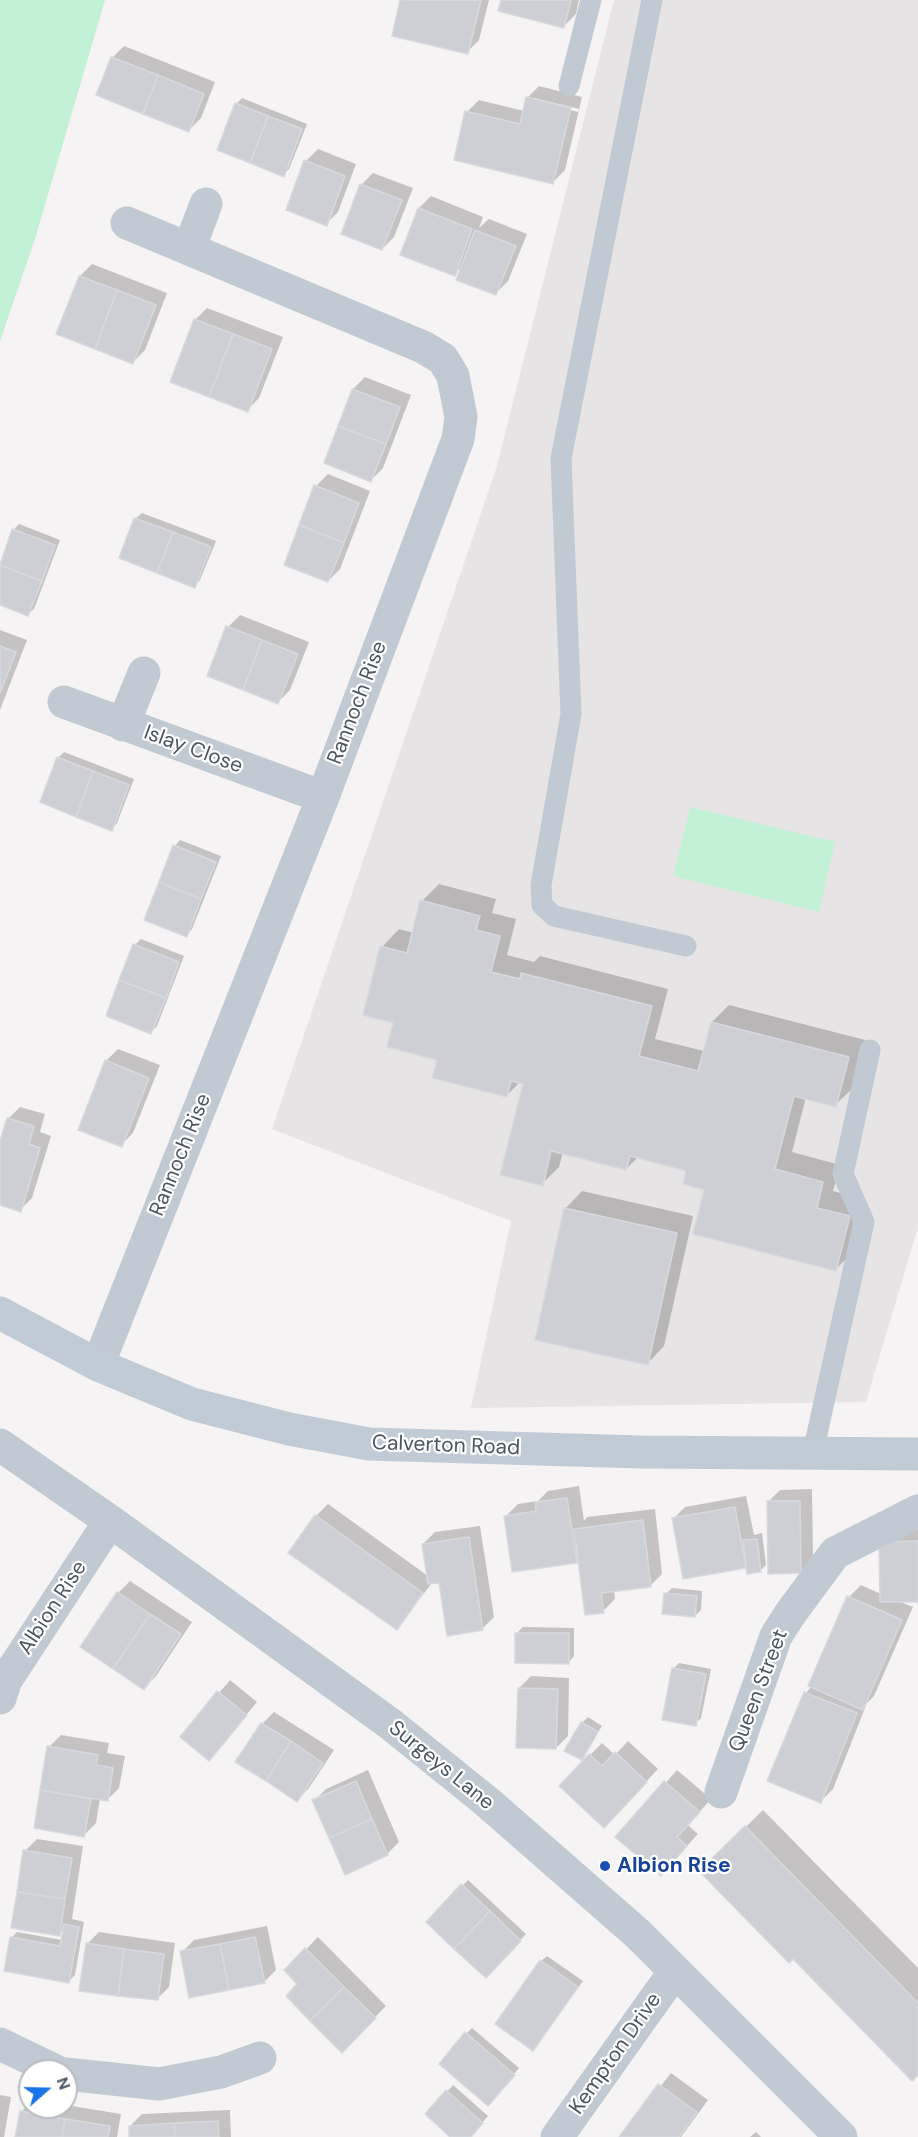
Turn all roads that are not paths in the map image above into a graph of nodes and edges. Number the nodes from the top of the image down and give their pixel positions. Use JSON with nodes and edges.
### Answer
{"nodes":[{"id":1,"x":591,"y":0,"type":"edge"},
{"id":2,"x":651,"y":0,"type":"edge"},
{"id":3,"x":569,"y":86,"type":"dead end"},
{"id":4,"x":206,"y":204,"type":"dead end"},
{"id":5,"x":127,"y":223,"type":"dead end"},
{"id":6,"x":189,"y":249,"type":"junction"},
{"id":7,"x":144,"y":673,"type":"dead end"},
{"id":8,"x":64,"y":702,"type":"dead end"},
{"id":9,"x":123,"y":725,"type":"junction"},
{"id":10,"x":323,"y":797,"type":"junction"},
{"id":11,"x":686,"y":946,"type":"dead end"},
{"id":12,"x":870,"y":1050,"type":"dead end"},
{"id":13,"x":0,"y":1313,"type":"edge"},
{"id":14,"x":98,"y":1365,"type":"junction"},
{"id":15,"x":0,"y":1445,"type":"edge"},
{"id":16,"x":813,"y":1452,"type":"junction"},
{"id":17,"x":918,"y":1454,"type":"edge"},
{"id":18,"x":918,"y":1511,"type":"edge"},
{"id":19,"x":110,"y":1521,"type":"junction"},
{"id":20,"x":0,"y":1698,"type":"edge"},
{"id":21,"x":721,"y":1792,"type":"dead end"},
{"id":22,"x":675,"y":1971,"type":"junction"},
{"id":23,"x":0,"y":2044,"type":"edge"},
{"id":24,"x":260,"y":2058,"type":"dead end"},
{"id":25,"x":31,"y":2059,"type":"edge"},
{"id":26,"x":78,"y":2075,"type":"edge"},
{"id":27,"x":557,"y":2137,"type":"edge"},
{"id":28,"x":841,"y":2137,"type":"edge"}],
"edges":[{"from":1,"to":3,"type":"lane"},
{"from":2,"to":11,"type":"lane"},
{"from":4,"to":6,"type":"street"},
{"from":5,"to":6,"type":"street","name":"Rannoch Rise"},
{"from":6,"to":10,"type":"street","name":"Rannoch Rise"},
{"from":7,"to":9,"type":"street"},
{"from":8,"to":9,"type":"street","name":"Islay Close"},
{"from":9,"to":10,"type":"street","name":"Islay Close"},
{"from":10,"to":14,"type":"street","name":"Rannoch Rise"},
{"from":12,"to":16,"type":"lane"},
{"from":13,"to":14,"type":"street","name":"Calverton Road"},
{"from":14,"to":16,"type":"street","name":"Calverton Road"},
{"from":15,"to":19,"type":"street","name":"Surgeys Lane"},
{"from":16,"to":17,"type":"street","name":"Calverton Road"},
{"from":18,"to":21,"type":"street","name":"Queen Street"},
{"from":19,"to":20,"type":"street","name":"Albion Rise"},
{"from":19,"to":22,"type":"street","name":"Surgeys Lane"},
{"from":22,"to":27,"type":"street","name":"Kempton Drive"},
{"from":22,"to":28,"type":"street","name":"Surgeys Lane"},
{"from":23,"to":25,"type":"street"},
{"from":24,"to":26,"type":"street"}]}
